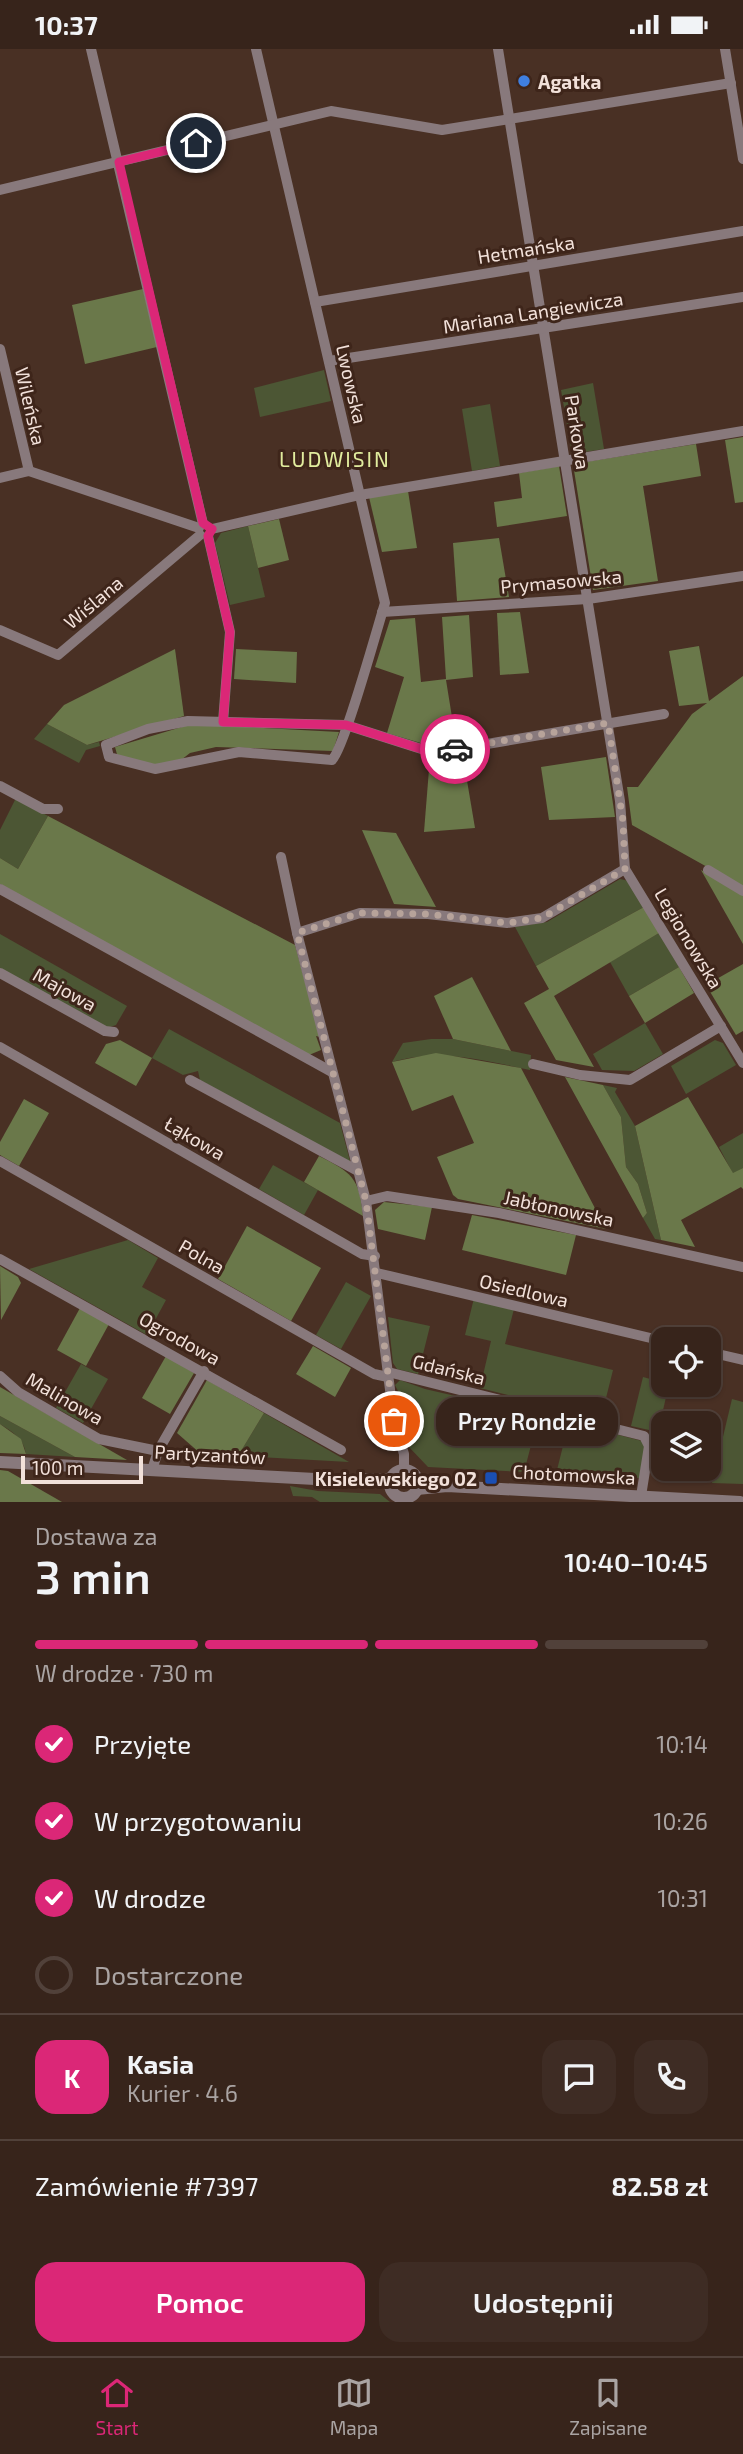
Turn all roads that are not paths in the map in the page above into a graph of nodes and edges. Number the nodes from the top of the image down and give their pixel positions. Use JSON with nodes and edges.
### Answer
{"nodes":[{"id":1,"x":256,"y":49,"type":"edge"},
{"id":2,"x":498,"y":49,"type":"edge"},
{"id":3,"x":725,"y":49,"type":"edge"},
{"id":4,"x":94,"y":50,"type":"edge"},
{"id":5,"x":731,"y":83,"type":"junction"},
{"id":6,"x":510,"y":120,"type":"junction"},
{"id":7,"x":273,"y":125,"type":"junction"},
{"id":8,"x":743,"y":159,"type":"edge"},
{"id":9,"x":119,"y":162,"type":"junction"},
{"id":10,"x":0,"y":190,"type":"edge"},
{"id":11,"x":743,"y":231,"type":"edge"},
{"id":12,"x":533,"y":265,"type":"junction"},
{"id":13,"x":743,"y":297,"type":"edge"},
{"id":14,"x":315,"y":302,"type":"junction"},
{"id":15,"x":544,"y":328,"type":"junction"},
{"id":16,"x":0,"y":349,"type":"edge"},
{"id":17,"x":329,"y":361,"type":"junction"},
{"id":18,"x":743,"y":431,"type":"edge"},
{"id":19,"x":565,"y":460,"type":"junction"},
{"id":20,"x":29,"y":471,"type":"junction"},
{"id":21,"x":0,"y":478,"type":"edge"},
{"id":22,"x":360,"y":495,"type":"junction"},
{"id":23,"x":204,"y":530,"type":"junction"},
{"id":24,"x":743,"y":576,"type":"edge"},
{"id":25,"x":587,"y":599,"type":"junction"},
{"id":26,"x":382,"y":613,"type":"junction"},
{"id":27,"x":0,"y":630,"type":"edge"},
{"id":28,"x":664,"y":714,"type":"dead end"},
{"id":29,"x":223,"y":722,"type":"junction"},
{"id":30,"x":608,"y":723,"type":"junction"},
{"id":31,"x":346,"y":725,"type":"junction"},
{"id":32,"x":0,"y":786,"type":"edge"},
{"id":33,"x":58,"y":809,"type":"dead end"},
{"id":34,"x":281,"y":857,"type":"dead end"},
{"id":35,"x":625,"y":869,"type":"junction"},
{"id":36,"x":708,"y":870,"type":"dead end"},
{"id":37,"x":0,"y":888,"type":"edge"},
{"id":38,"x":743,"y":891,"type":"edge"},
{"id":39,"x":297,"y":933,"type":"junction"},
{"id":40,"x":0,"y":973,"type":"edge"},
{"id":41,"x":721,"y":1026,"type":"junction"},
{"id":42,"x":114,"y":1032,"type":"dead end"},
{"id":43,"x":0,"y":1047,"type":"edge"},
{"id":44,"x":743,"y":1063,"type":"edge"},
{"id":45,"x":533,"y":1064,"type":"dead end"},
{"id":46,"x":332,"y":1072,"type":"junction"},
{"id":47,"x":190,"y":1080,"type":"dead end"},
{"id":48,"x":0,"y":1161,"type":"edge"},
{"id":49,"x":358,"y":1171,"type":"junction"},
{"id":50,"x":366,"y":1201,"type":"junction"},
{"id":51,"x":375,"y":1256,"type":"junction"},
{"id":52,"x":0,"y":1259,"type":"edge"},
{"id":53,"x":743,"y":1267,"type":"edge"},
{"id":54,"x":377,"y":1273,"type":"junction"},
{"id":55,"x":651,"y":1338,"type":"edge"},
{"id":56,"x":721,"y":1355,"type":"edge"},
{"id":57,"x":743,"y":1360,"type":"edge"},
{"id":58,"x":204,"y":1371,"type":"junction"},
{"id":59,"x":388,"y":1375,"type":"junction"},
{"id":60,"x":0,"y":1376,"type":"edge"},
{"id":61,"x":341,"y":1450,"type":"dead end"},
{"id":62,"x":158,"y":1451,"type":"junction"},
{"id":63,"x":0,"y":1462,"type":"edge"},
{"id":64,"x":152,"y":1470,"type":"junction"},
{"id":65,"x":404,"y":1470,"type":"junction"},
{"id":66,"x":392,"y":1483,"type":"junction"},
{"id":67,"x":417,"y":1484,"type":"junction"},
{"id":68,"x":641,"y":1496,"type":"junction"},
{"id":69,"x":404,"y":1500,"type":"edge"},
{"id":70,"x":740,"y":1502,"type":"edge"}],
"edges":[{"from":1,"to":7,"type":"street","name":"Lwowska"},
{"from":2,"to":6,"type":"street","name":"Parkowa"},
{"from":3,"to":5,"type":"street"},
{"from":4,"to":9,"type":"street"},
{"from":5,"to":6,"type":"street"},
{"from":5,"to":8,"type":"street"},
{"from":6,"to":7,"type":"street"},
{"from":6,"to":12,"type":"street","name":"Parkowa"},
{"from":7,"to":9,"type":"street"},
{"from":7,"to":14,"type":"street","name":"Lwowska"},
{"from":9,"to":10,"type":"street"},
{"from":9,"to":23,"type":"street"},
{"from":11,"to":12,"type":"street","name":"Hetmańska"},
{"from":12,"to":14,"type":"street","name":"Hetmańska"},
{"from":12,"to":15,"type":"street","name":"Parkowa"},
{"from":13,"to":15,"type":"street","name":"Mariana Langiewicza"},
{"from":14,"to":17,"type":"street","name":"Lwowska"},
{"from":15,"to":17,"type":"street","name":"Mariana Langiewicza"},
{"from":15,"to":19,"type":"street","name":"Parkowa"},
{"from":16,"to":20,"type":"street","name":"Wileńska"},
{"from":17,"to":22,"type":"street","name":"Lwowska"},
{"from":18,"to":19,"type":"street"},
{"from":19,"to":22,"type":"street"},
{"from":19,"to":25,"type":"street","name":"Parkowa"},
{"from":20,"to":21,"type":"street"},
{"from":20,"to":23,"type":"street"},
{"from":22,"to":23,"type":"street"},
{"from":22,"to":26,"type":"street","name":"Lwowska"},
{"from":23,"to":27,"type":"street","name":"Wiślana"},
{"from":23,"to":29,"type":"street"},
{"from":24,"to":25,"type":"street","name":"Prymasowska"},
{"from":25,"to":26,"type":"street","name":"Prymasowska"},
{"from":25,"to":30,"type":"street","name":"Parkowa"},
{"from":26,"to":31,"type":"street","name":"Lwowska"},
{"from":28,"to":30,"type":"street"},
{"from":29,"to":31,"type":"street"},
{"from":29,"to":31,"type":"street","name":"Lwowska"},
{"from":30,"to":31,"type":"street"},
{"from":30,"to":35,"type":"street","name":"Parkowa"},
{"from":32,"to":33,"type":"street"},
{"from":34,"to":39,"type":"street"},
{"from":35,"to":39,"type":"street"},
{"from":35,"to":41,"type":"street","name":"Legionowska"},
{"from":36,"to":38,"type":"street"},
{"from":37,"to":46,"type":"street"},
{"from":39,"to":46,"type":"street"},
{"from":40,"to":42,"type":"street","name":"Majowa"},
{"from":41,"to":44,"type":"street","name":"Legionowska"},
{"from":41,"to":45,"type":"street"},
{"from":43,"to":51,"type":"street","name":"Łąkowa"},
{"from":46,"to":49,"type":"street"},
{"from":47,"to":49,"type":"street"},
{"from":48,"to":59,"type":"street","name":"Polna"},
{"from":49,"to":50,"type":"street"},
{"from":50,"to":51,"type":"street"},
{"from":50,"to":53,"type":"street","name":"Jabłonowska"},
{"from":51,"to":54,"type":"street"},
{"from":52,"to":58,"type":"street","name":"Ogrodowa"},
{"from":54,"to":55,"type":"street","name":"Osiedlowa"},
{"from":54,"to":59,"type":"street"},
{"from":56,"to":57,"type":"street"},
{"from":58,"to":61,"type":"street","name":"Ogrodowa"},
{"from":58,"to":62,"type":"street"},
{"from":59,"to":65,"type":"street"},
{"from":59,"to":68,"type":"street","name":"Gdańska"},
{"from":60,"to":62,"type":"street","name":"Malinowa"},
{"from":62,"to":64,"type":"street"},
{"from":63,"to":64,"type":"street","name":"Partyzantów"},
{"from":64,"to":66,"type":"street","name":"Partyzantów"},
{"from":65,"to":66,"type":"street"},
{"from":65,"to":67,"type":"street"},
{"from":66,"to":69,"type":"street"},
{"from":67,"to":68,"type":"street","name":"Chotomowska"},
{"from":67,"to":69,"type":"street"},
{"from":68,"to":70,"type":"street","name":"Chotomowska"}]}
